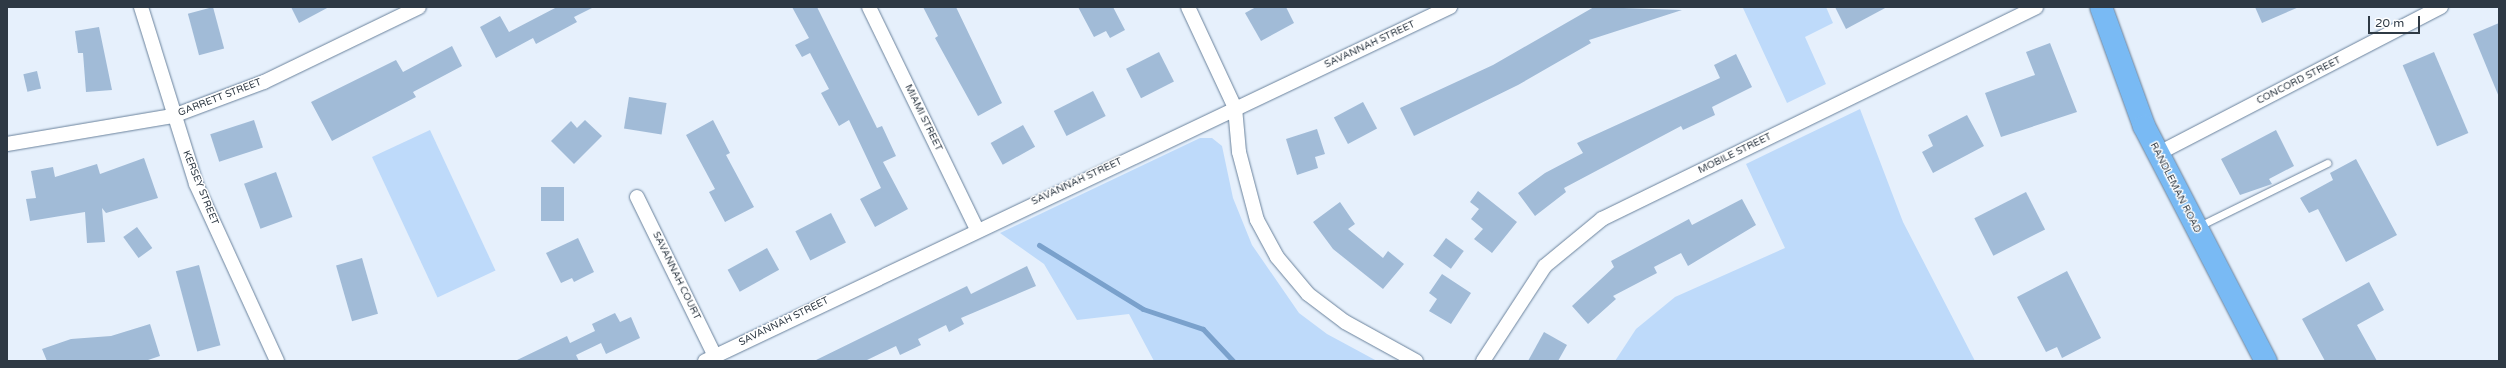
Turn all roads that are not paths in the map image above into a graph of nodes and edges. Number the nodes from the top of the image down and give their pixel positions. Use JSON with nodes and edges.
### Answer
{"nodes":[{"id":1,"x":141,"y":7,"type":"edge"},
{"id":2,"x":419,"y":7,"type":"edge"},
{"id":3,"x":869,"y":7,"type":"edge"},
{"id":4,"x":1188,"y":7,"type":"edge"},
{"id":5,"x":1450,"y":7,"type":"edge"},
{"id":6,"x":2036,"y":7,"type":"edge"},
{"id":7,"x":2102,"y":7,"type":"edge"},
{"id":8,"x":2441,"y":7,"type":"edge"},
{"id":9,"x":1235,"y":108,"type":"junction"},
{"id":10,"x":173,"y":116,"type":"junction"},
{"id":11,"x":7,"y":144,"type":"edge"},
{"id":12,"x":2157,"y":154,"type":"junction"},
{"id":13,"x":2327,"y":163,"type":"dead end"},
{"id":14,"x":637,"y":197,"type":"dead end"},
{"id":15,"x":2196,"y":228,"type":"junction"},
{"id":16,"x":976,"y":229,"type":"junction"},
{"id":17,"x":710,"y":359,"type":"edge"},
{"id":18,"x":277,"y":361,"type":"edge"},
{"id":19,"x":1416,"y":361,"type":"edge"},
{"id":20,"x":1483,"y":361,"type":"edge"},
{"id":21,"x":2266,"y":361,"type":"edge"}],
"edges":[{"from":1,"to":10,"type":"street","name":"KERSEY STREET"},
{"from":2,"to":10,"type":"street","name":"GARRETT STREET"},
{"from":3,"to":16,"type":"street","name":"MIAMI STREET"},
{"from":4,"to":9,"type":"street"},
{"from":5,"to":9,"type":"street","name":"SAVANNAH STREET"},
{"from":6,"to":20,"type":"street","name":"MOBILE STREET"},
{"from":7,"to":12,"type":"main road","name":"RANDLEMAN ROAD"},
{"from":8,"to":12,"type":"street","name":"CONCORD STREET"},
{"from":9,"to":16,"type":"street","name":"SAVANNAH STREET"},
{"from":9,"to":19,"type":"street"},
{"from":10,"to":11,"type":"street","name":"GARRETT STREET"},
{"from":10,"to":18,"type":"street","name":"KERSEY STREET"},
{"from":12,"to":15,"type":"main road","name":"RANDLEMAN ROAD"},
{"from":13,"to":15,"type":"lane"},
{"from":14,"to":17,"type":"street","name":"SAVANNAH COURT"},
{"from":15,"to":21,"type":"main road","name":"RANDLEMAN ROAD"},
{"from":16,"to":17,"type":"street","name":"SAVANNAH STREET"}]}
